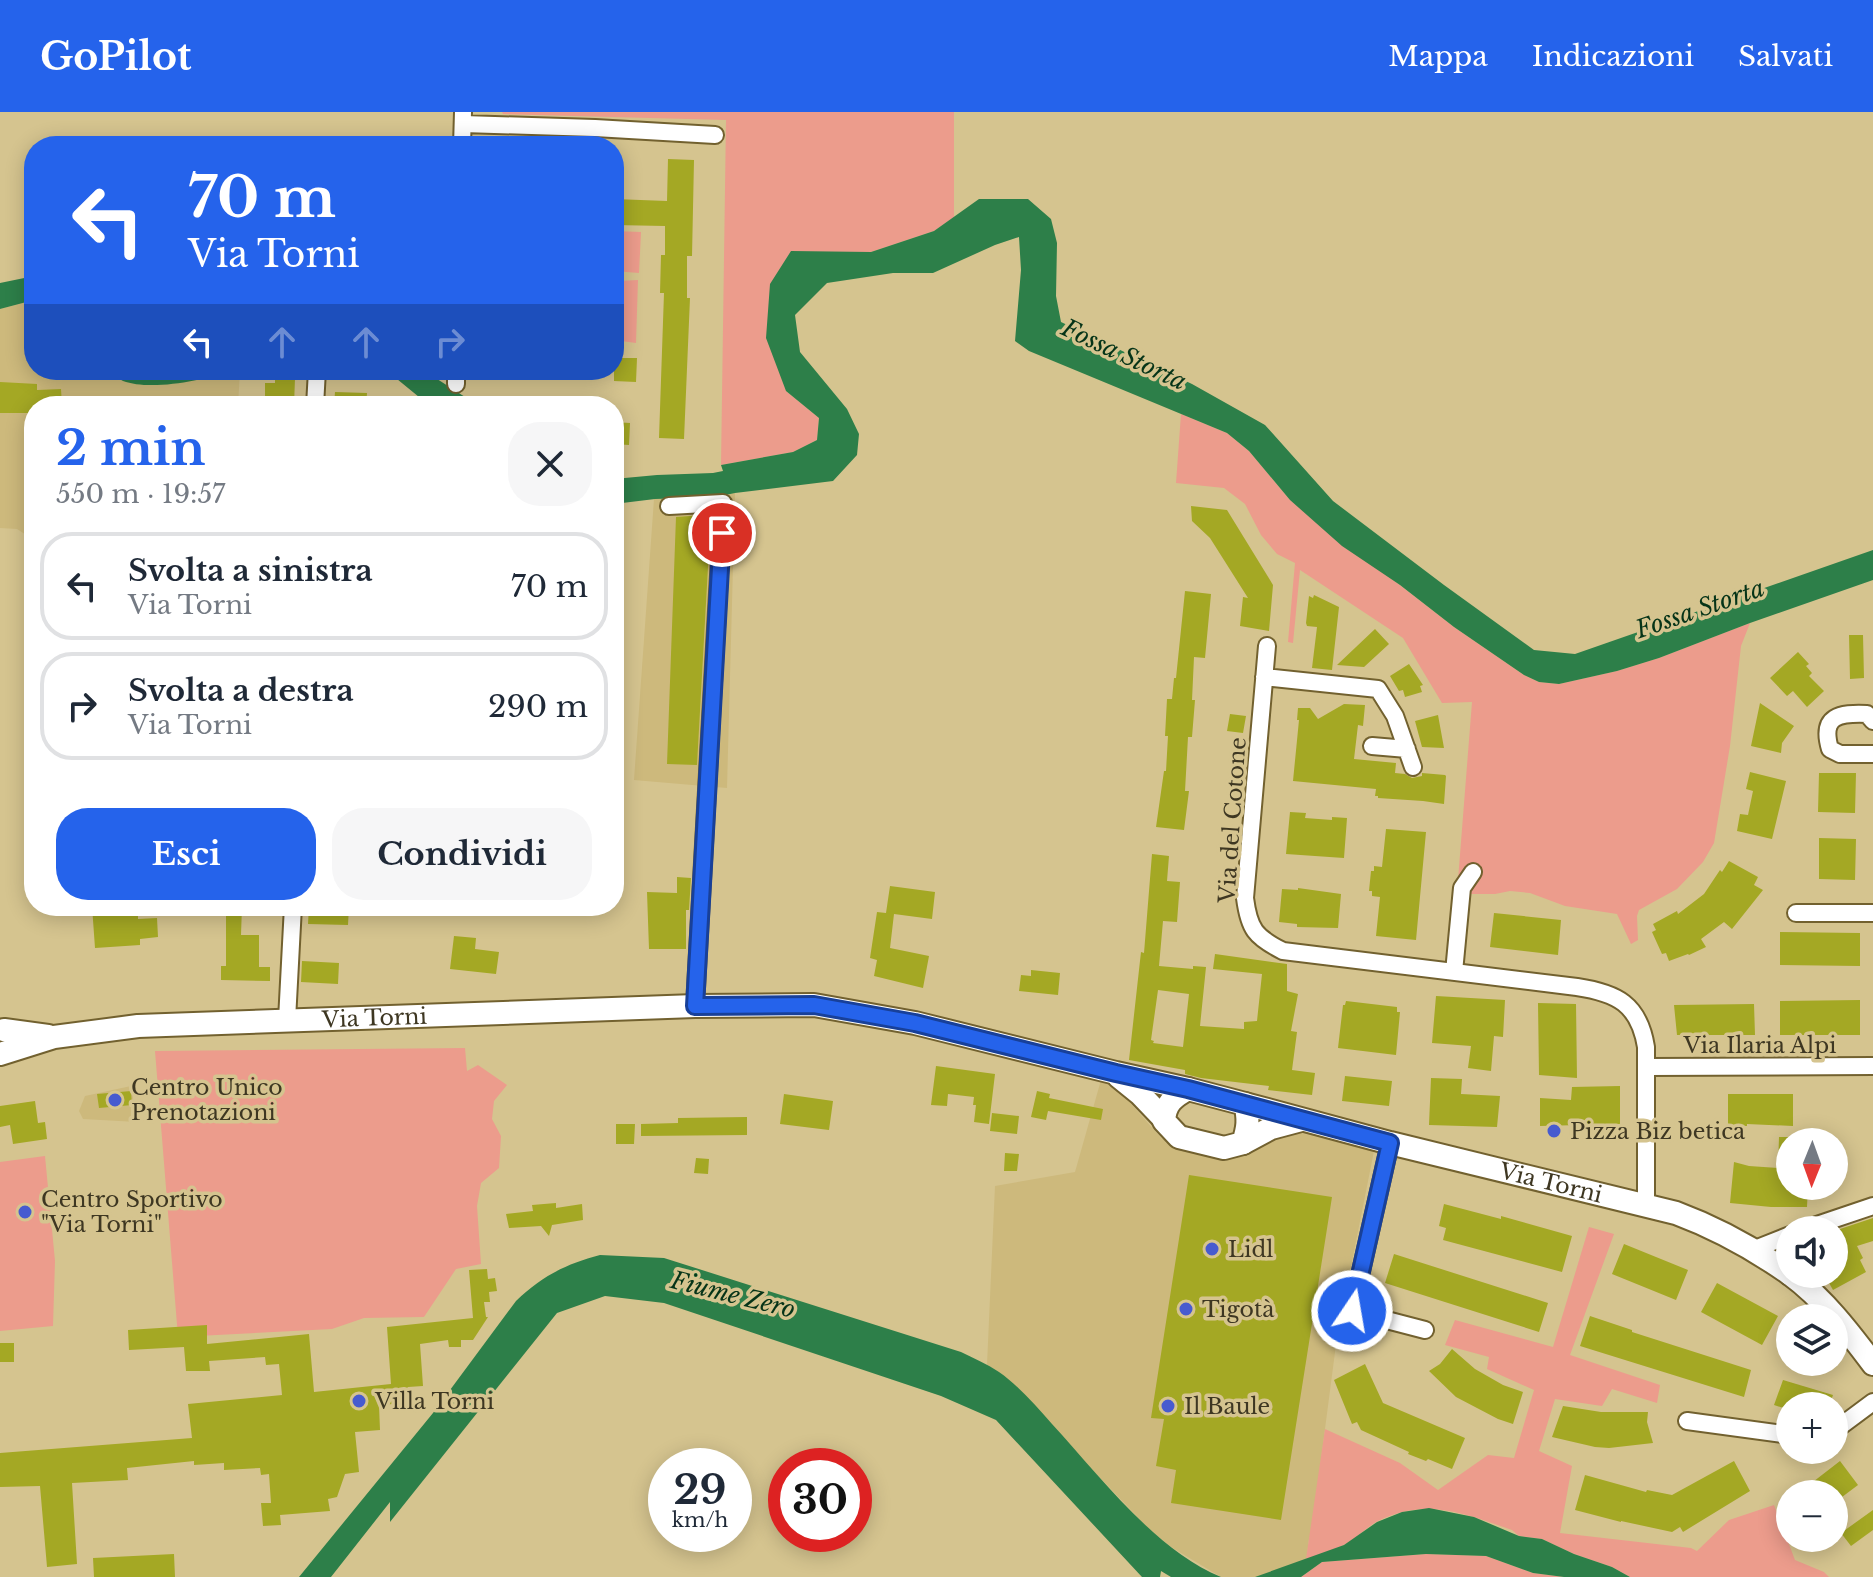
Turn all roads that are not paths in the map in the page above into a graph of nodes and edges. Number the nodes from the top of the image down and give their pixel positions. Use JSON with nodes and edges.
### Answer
{"nodes":[{"id":1,"x":463,"y":118,"type":"edge"},
{"id":2,"x":715,"y":135,"type":"dead end"},
{"id":3,"x":669,"y":506,"type":"dead end"},
{"id":4,"x":1267,"y":646,"type":"dead end"},
{"id":5,"x":1264,"y":677,"type":"junction"},
{"id":6,"x":1873,"y":721,"type":"edge"},
{"id":7,"x":1372,"y":746,"type":"dead end"},
{"id":8,"x":1407,"y":749,"type":"junction"},
{"id":9,"x":1873,"y":754,"type":"edge"},
{"id":10,"x":1413,"y":767,"type":"dead end"},
{"id":11,"x":1473,"y":872,"type":"dead end"},
{"id":12,"x":1796,"y":913,"type":"dead end"},
{"id":13,"x":1873,"y":913,"type":"edge"},
{"id":14,"x":292,"y":916,"type":"edge"},
{"id":15,"x":1454,"y":972,"type":"junction"},
{"id":16,"x":695,"y":1006,"type":"junction"},
{"id":17,"x":287,"y":1020,"type":"junction"},
{"id":18,"x":2,"y":1028,"type":"edge"},
{"id":19,"x":54,"y":1037,"type":"junction"},
{"id":20,"x":0,"y":1054,"type":"edge"},
{"id":21,"x":1873,"y":1066,"type":"edge"},
{"id":22,"x":1646,"y":1067,"type":"junction"},
{"id":23,"x":1116,"y":1073,"type":"junction"},
{"id":24,"x":1188,"y":1089,"type":"junction"},
{"id":25,"x":1245,"y":1104,"type":"junction"},
{"id":26,"x":1163,"y":1118,"type":"junction"},
{"id":27,"x":1302,"y":1120,"type":"junction"},
{"id":28,"x":1243,"y":1143,"type":"junction"},
{"id":29,"x":1390,"y":1143,"type":"junction"},
{"id":30,"x":1646,"y":1205,"type":"junction"},
{"id":31,"x":1873,"y":1206,"type":"edge"},
{"id":32,"x":1843,"y":1216,"type":"edge"},
{"id":33,"x":1776,"y":1241,"type":"edge"},
{"id":34,"x":1755,"y":1249,"type":"junction"},
{"id":35,"x":1776,"y":1264,"type":"edge"},
{"id":36,"x":1807,"y":1288,"type":"edge"},
{"id":37,"x":1425,"y":1330,"type":"dead end"},
{"id":38,"x":1873,"y":1364,"type":"edge"},
{"id":39,"x":1873,"y":1402,"type":"edge"},
{"id":40,"x":1687,"y":1421,"type":"dead end"},
{"id":41,"x":1848,"y":1421,"type":"edge"},
{"id":42,"x":1776,"y":1433,"type":"edge"}],
"edges":[{"from":1,"to":2,"type":"street"},
{"from":3,"to":16,"type":"street"},
{"from":4,"to":5,"type":"street","name":"Via del Cotone"},
{"from":5,"to":8,"type":"street"},
{"from":5,"to":15,"type":"street","name":"Via del Cotone"},
{"from":6,"to":9,"type":"street"},
{"from":7,"to":8,"type":"street"},
{"from":8,"to":10,"type":"street"},
{"from":11,"to":15,"type":"street"},
{"from":12,"to":13,"type":"street"},
{"from":14,"to":17,"type":"street"},
{"from":15,"to":22,"type":"street","name":"Via del Cotone"},
{"from":16,"to":17,"type":"main road","name":"Via Torni"},
{"from":16,"to":23,"type":"main road","name":"Via Torni"},
{"from":17,"to":19,"type":"main road","name":"Via Torni"},
{"from":18,"to":19,"type":"main road","name":"Via Torni"},
{"from":18,"to":20,"type":"main road","name":"Via Torni"},
{"from":19,"to":20,"type":"main road","name":"Via Torni"},
{"from":21,"to":22,"type":"street","name":"Via Ilaria Alpi"},
{"from":22,"to":30,"type":"street","name":"Via del Cotone"},
{"from":23,"to":24,"type":"main road","name":"Via Torni"},
{"from":23,"to":26,"type":"main road","name":"Via Torni"},
{"from":24,"to":25,"type":"main road","name":"Via Torni"},
{"from":24,"to":26,"type":"main road"},
{"from":25,"to":27,"type":"main road","name":"Via Torni"},
{"from":25,"to":28,"type":"main road"},
{"from":26,"to":28,"type":"main road","name":"Via Torni"},
{"from":27,"to":28,"type":"main road","name":"Via Torni"},
{"from":27,"to":29,"type":"main road","name":"Via Torni"},
{"from":29,"to":30,"type":"main road","name":"Via Torni"},
{"from":29,"to":37,"type":"street"},
{"from":30,"to":34,"type":"main road","name":"Via Torni"},
{"from":31,"to":32,"type":"street"},
{"from":33,"to":34,"type":"street"},
{"from":34,"to":35,"type":"main road","name":"Via Torni"},
{"from":36,"to":38,"type":"main road","name":"Via Torni"},
{"from":39,"to":41,"type":"street"},
{"from":40,"to":42,"type":"street"}]}
